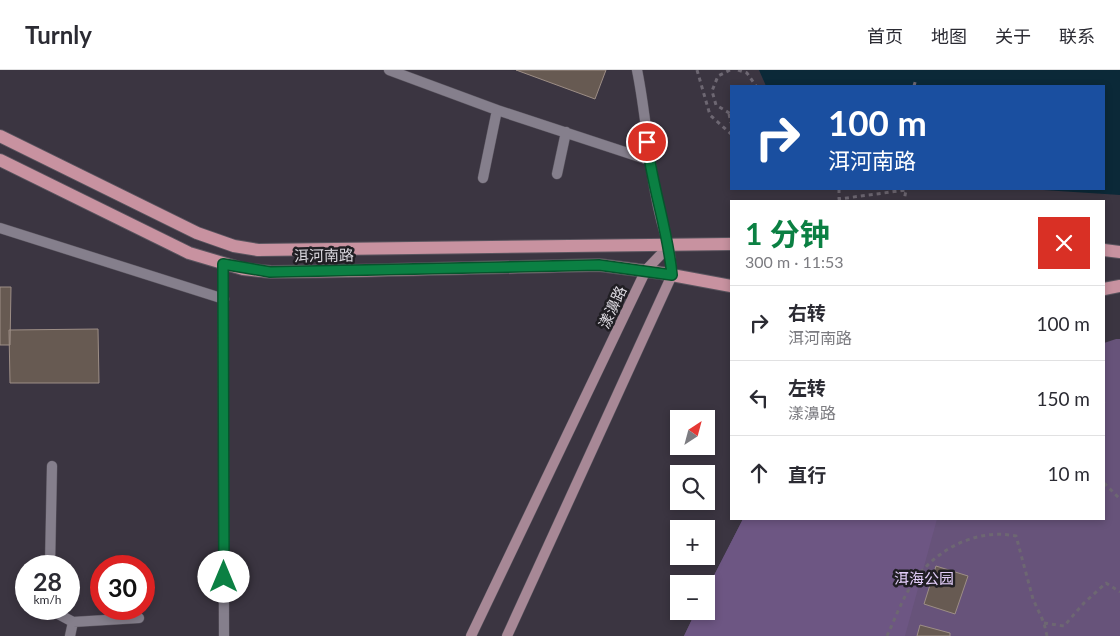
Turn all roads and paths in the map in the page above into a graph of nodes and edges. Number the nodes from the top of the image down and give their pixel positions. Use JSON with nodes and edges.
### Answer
{"nodes":[{"id":1,"x":389,"y":70,"type":"edge"},
{"id":2,"x":637,"y":70,"type":"edge"},
{"id":3,"x":697,"y":70,"type":"edge"},
{"id":4,"x":730,"y":70,"type":"edge"},
{"id":5,"x":738,"y":70,"type":"edge"},
{"id":6,"x":916,"y":79,"type":"dead end"},
{"id":7,"x":755,"y":85,"type":"edge"},
{"id":8,"x":914,"y":85,"type":"edge"},
{"id":9,"x":497,"y":110,"type":"junction"},
{"id":10,"x":730,"y":114,"type":"edge"},
{"id":11,"x":566,"y":132,"type":"junction"},
{"id":12,"x":730,"y":133,"type":"edge"},
{"id":13,"x":0,"y":136,"type":"edge"},
{"id":14,"x":0,"y":160,"type":"edge"},
{"id":15,"x":649,"y":160,"type":"junction"},
{"id":16,"x":557,"y":174,"type":"dead end"},
{"id":17,"x":483,"y":178,"type":"dead end"},
{"id":18,"x":839,"y":190,"type":"edge"},
{"id":19,"x":899,"y":190,"type":"edge"},
{"id":20,"x":0,"y":228,"type":"edge"},
{"id":21,"x":730,"y":244,"type":"edge"},
{"id":22,"x":670,"y":246,"type":"junction"},
{"id":23,"x":1105,"y":250,"type":"edge"},
{"id":24,"x":1120,"y":252,"type":"edge"},
{"id":25,"x":223,"y":264,"type":"junction"},
{"id":26,"x":646,"y":270,"type":"junction"},
{"id":27,"x":672,"y":275,"type":"junction"},
{"id":28,"x":730,"y":286,"type":"edge"},
{"id":29,"x":1120,"y":286,"type":"edge"},
{"id":30,"x":1105,"y":290,"type":"edge"},
{"id":31,"x":224,"y":300,"type":"junction"},
{"id":32,"x":52,"y":466,"type":"dead end"},
{"id":33,"x":1105,"y":484,"type":"edge"},
{"id":34,"x":1120,"y":500,"type":"edge"},
{"id":35,"x":50,"y":555,"type":"edge"},
{"id":36,"x":1120,"y":592,"type":"edge"},
{"id":37,"x":69,"y":620,"type":"edge"},
{"id":38,"x":106,"y":620,"type":"edge"},
{"id":39,"x":73,"y":622,"type":"junction"},
{"id":40,"x":1044,"y":624,"type":"junction"},
{"id":41,"x":70,"y":636,"type":"edge"},
{"id":42,"x":224,"y":636,"type":"edge"},
{"id":43,"x":472,"y":636,"type":"edge"},
{"id":44,"x":507,"y":636,"type":"edge"},
{"id":45,"x":887,"y":636,"type":"edge"},
{"id":46,"x":1047,"y":636,"type":"edge"}],
"edges":[{"from":1,"to":9,"type":"street"},
{"from":2,"to":15,"type":"street"},
{"from":3,"to":12,"type":"path"},
{"from":4,"to":10,"type":"path"},
{"from":5,"to":7,"type":"path"},
{"from":6,"to":8,"type":"path"},
{"from":9,"to":11,"type":"street"},
{"from":9,"to":17,"type":"street"},
{"from":11,"to":15,"type":"street"},
{"from":11,"to":16,"type":"street"},
{"from":13,"to":22,"type":"main road","name":"洱河南路"},
{"from":14,"to":25,"type":"main road","name":"洱河南路"},
{"from":15,"to":22,"type":"street"},
{"from":18,"to":19,"type":"path"},
{"from":20,"to":31,"type":"street"},
{"from":21,"to":22,"type":"main road","name":"洱河南路"},
{"from":22,"to":26,"type":"main road","name":"漾濞路"},
{"from":22,"to":27,"type":"main road"},
{"from":23,"to":24,"type":"main road"},
{"from":25,"to":26,"type":"main road","name":"洱河南路"},
{"from":25,"to":31,"type":"street"},
{"from":26,"to":27,"type":"main road","name":"洱河南路"},
{"from":26,"to":43,"type":"main road","name":"漾濞路"},
{"from":27,"to":28,"type":"main road","name":"洱河南路"},
{"from":27,"to":44,"type":"main road"},
{"from":29,"to":30,"type":"main road"},
{"from":31,"to":42,"type":"street"},
{"from":32,"to":35,"type":"street"},
{"from":33,"to":34,"type":"path"},
{"from":36,"to":40,"type":"path"},
{"from":37,"to":39,"type":"street"},
{"from":38,"to":39,"type":"street"},
{"from":39,"to":41,"type":"street"},
{"from":40,"to":45,"type":"path"},
{"from":40,"to":46,"type":"path"}]}
